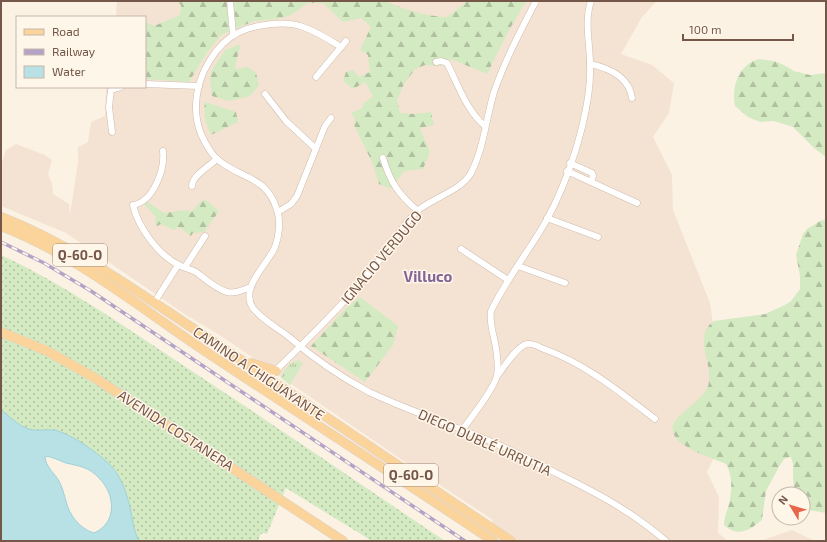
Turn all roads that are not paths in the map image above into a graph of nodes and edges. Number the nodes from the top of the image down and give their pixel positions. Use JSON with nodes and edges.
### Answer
{"nodes":[{"id":1,"x":230,"y":1,"type":"edge"},
{"id":2,"x":536,"y":1,"type":"edge"},
{"id":3,"x":591,"y":1,"type":"edge"},
{"id":4,"x":233,"y":35,"type":"junction"},
{"id":5,"x":346,"y":41,"type":"dead end"},
{"id":6,"x":341,"y":47,"type":"junction"},
{"id":7,"x":436,"y":62,"type":"dead end"},
{"id":8,"x":590,"y":64,"type":"junction"},
{"id":9,"x":316,"y":77,"type":"dead end"},
{"id":10,"x":146,"y":84,"type":"edge"},
{"id":11,"x":199,"y":86,"type":"junction"},
{"id":12,"x":118,"y":88,"type":"edge"},
{"id":13,"x":265,"y":94,"type":"dead end"},
{"id":14,"x":632,"y":98,"type":"dead end"},
{"id":15,"x":331,"y":118,"type":"dead end"},
{"id":16,"x":485,"y":126,"type":"junction"},
{"id":17,"x":112,"y":132,"type":"dead end"},
{"id":18,"x":315,"y":148,"type":"junction"},
{"id":19,"x":163,"y":151,"type":"dead end"},
{"id":20,"x":383,"y":158,"type":"dead end"},
{"id":21,"x":217,"y":159,"type":"junction"},
{"id":22,"x":570,"y":163,"type":"junction"},
{"id":23,"x":567,"y":171,"type":"junction"},
{"id":24,"x":591,"y":182,"type":"junction"},
{"id":25,"x":192,"y":186,"type":"dead end"},
{"id":26,"x":637,"y":203,"type":"dead end"},
{"id":27,"x":418,"y":210,"type":"junction"},
{"id":28,"x":278,"y":212,"type":"junction"},
{"id":29,"x":1,"y":217,"type":"edge"},
{"id":30,"x":547,"y":218,"type":"junction"},
{"id":31,"x":1,"y":226,"type":"edge"},
{"id":32,"x":205,"y":236,"type":"dead end"},
{"id":33,"x":598,"y":237,"type":"dead end"},
{"id":34,"x":461,"y":249,"type":"dead end"},
{"id":35,"x":181,"y":266,"type":"junction"},
{"id":36,"x":518,"y":266,"type":"junction"},
{"id":37,"x":508,"y":280,"type":"junction"},
{"id":38,"x":565,"y":283,"type":"dead end"},
{"id":39,"x":251,"y":287,"type":"junction"},
{"id":40,"x":154,"y":303,"type":"junction"},
{"id":41,"x":1,"y":332,"type":"edge"},
{"id":42,"x":301,"y":347,"type":"junction"},
{"id":43,"x":235,"y":356,"type":"junction"},
{"id":44,"x":276,"y":371,"type":"junction"},
{"id":45,"x":498,"y":375,"type":"junction"},
{"id":46,"x":268,"y":378,"type":"junction"},
{"id":47,"x":252,"y":382,"type":"junction"},
{"id":48,"x":274,"y":396,"type":"junction"},
{"id":49,"x":655,"y":419,"type":"dead end"},
{"id":50,"x":462,"y":430,"type":"junction"},
{"id":51,"x":343,"y":541,"type":"edge"},
{"id":52,"x":494,"y":541,"type":"edge"},
{"id":53,"x":511,"y":541,"type":"edge"},
{"id":54,"x":666,"y":541,"type":"edge"}],
"edges":[{"from":1,"to":4,"type":"street"},
{"from":2,"to":16,"type":"street","name":"IGNACIO VERDUGO"},
{"from":3,"to":8,"type":"street"},
{"from":4,"to":6,"type":"street"},
{"from":4,"to":11,"type":"street"},
{"from":5,"to":6,"type":"street"},
{"from":6,"to":9,"type":"street"},
{"from":7,"to":16,"type":"street"},
{"from":8,"to":14,"type":"street"},
{"from":8,"to":22,"type":"street"},
{"from":10,"to":11,"type":"street"},
{"from":11,"to":21,"type":"street"},
{"from":12,"to":17,"type":"street"},
{"from":13,"to":18,"type":"street"},
{"from":15,"to":18,"type":"street"},
{"from":16,"to":27,"type":"street","name":"IGNACIO VERDUGO"},
{"from":18,"to":28,"type":"street"},
{"from":19,"to":35,"type":"street"},
{"from":20,"to":27,"type":"street"},
{"from":21,"to":25,"type":"street"},
{"from":21,"to":28,"type":"street"},
{"from":22,"to":23,"type":"street"},
{"from":22,"to":24,"type":"street"},
{"from":23,"to":24,"type":"street"},
{"from":23,"to":30,"type":"street"},
{"from":24,"to":26,"type":"street"},
{"from":27,"to":42,"type":"street","name":"IGNACIO VERDUGO"},
{"from":28,"to":39,"type":"street"},
{"from":29,"to":40,"type":"main road","name":"CAMINO A CHIGUAYANTE","number":"Q-60-O"},
{"from":30,"to":33,"type":"street"},
{"from":30,"to":36,"type":"street"},
{"from":31,"to":47,"type":"main road","name":"CAMINO A CHIGUAYANTE","number":"Q-60-O"},
{"from":32,"to":35,"type":"street"},
{"from":34,"to":37,"type":"street"},
{"from":35,"to":39,"type":"street"},
{"from":35,"to":40,"type":"street"},
{"from":36,"to":37,"type":"street"},
{"from":36,"to":38,"type":"street"},
{"from":37,"to":45,"type":"street"},
{"from":39,"to":42,"type":"street","name":"DIEGO DUBLÉ URRUTIA"},
{"from":40,"to":43,"type":"main road","name":"CAMINO A CHIGUAYANTE","number":"Q-60-O"},
{"from":41,"to":51,"type":"main road","name":"AVENIDA COSTANERA"},
{"from":42,"to":44,"type":"street","name":"IGNACIO VERDUGO"},
{"from":42,"to":50,"type":"street","name":"DIEGO DUBLÉ URRUTIA"},
{"from":43,"to":44,"type":"main road"},
{"from":43,"to":46,"type":"main road","name":"CAMINO A CHIGUAYANTE","number":"Q-60-O"},
{"from":44,"to":46,"type":"street","name":"IGNACIO VERDUGO"},
{"from":45,"to":49,"type":"street"},
{"from":45,"to":50,"type":"street"},
{"from":46,"to":47,"type":"main road"},
{"from":46,"to":48,"type":"main road"},
{"from":46,"to":53,"type":"main road","name":"CAMINO A CHIGUAYANTE","number":"Q-60-O"},
{"from":47,"to":48,"type":"main road","name":"CAMINO A CHIGUAYANTE","number":"Q-60-O"},
{"from":48,"to":52,"type":"main road","name":"CAMINO A CHIGUAYANTE","number":"Q-60-O"},
{"from":50,"to":54,"type":"street","name":"DIEGO DUBLÉ URRUTIA"}]}
